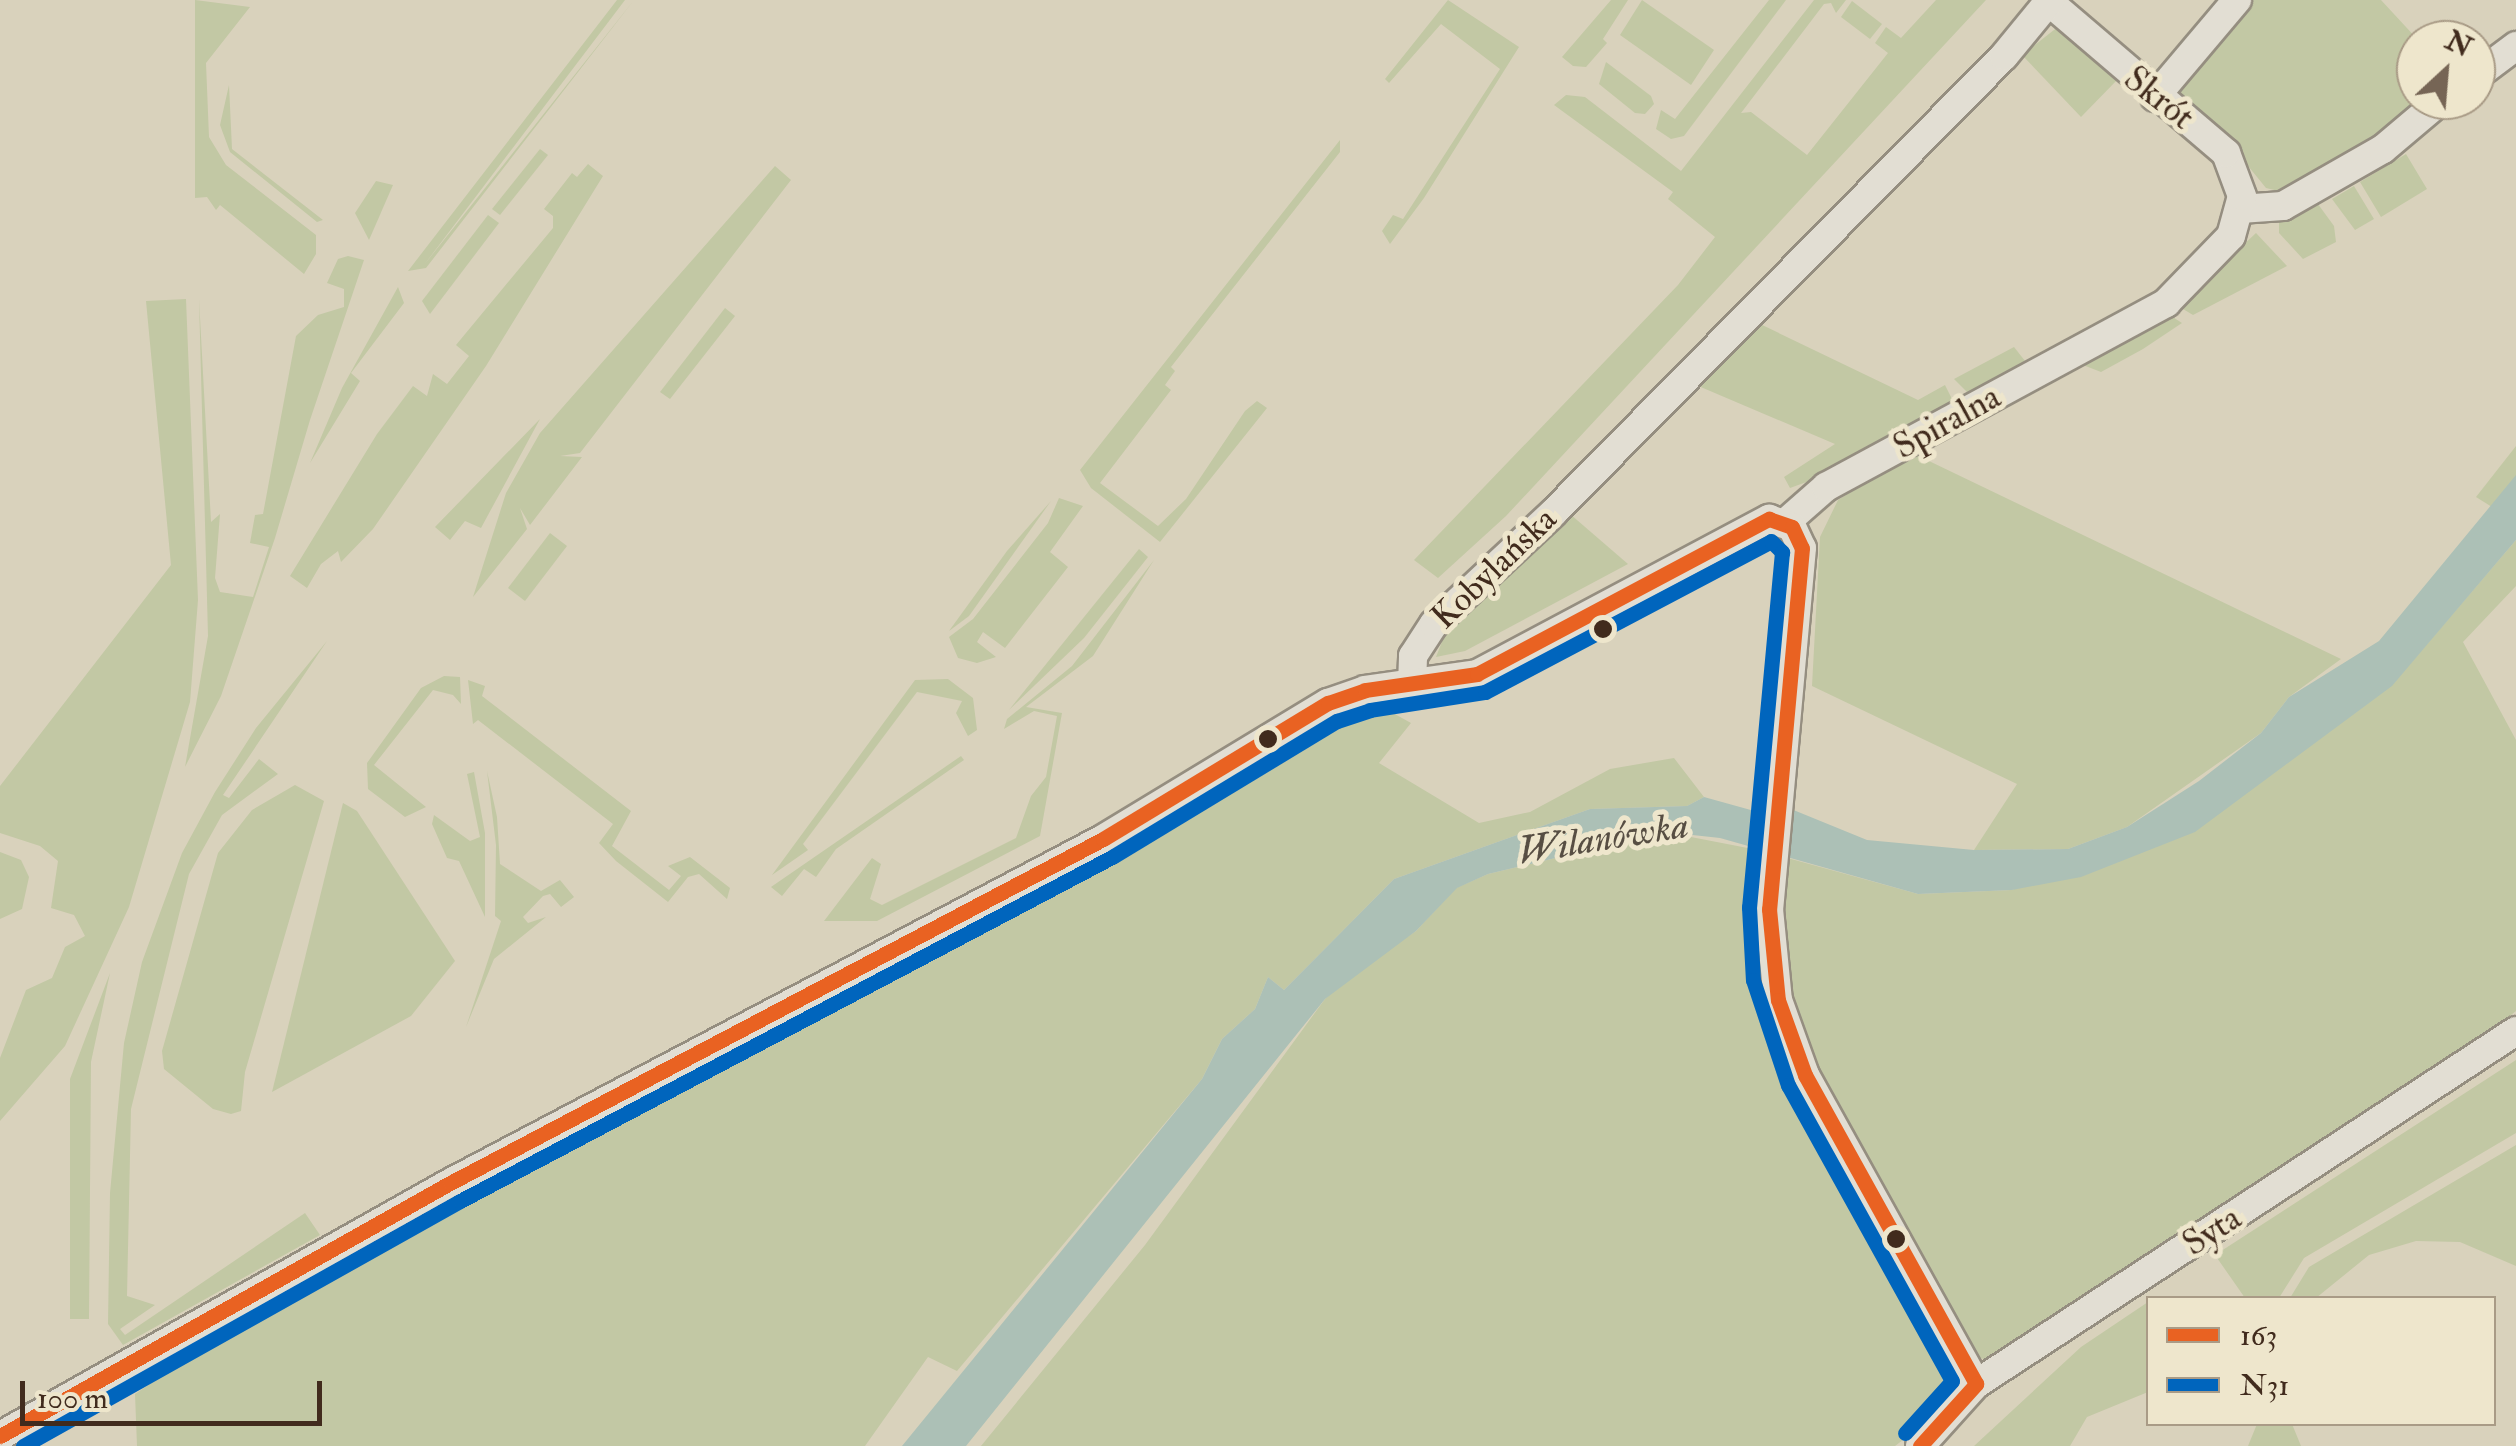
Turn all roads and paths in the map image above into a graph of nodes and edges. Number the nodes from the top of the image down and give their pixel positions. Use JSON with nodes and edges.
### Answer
{"nodes":[{"id":1,"x":2237,"y":0,"type":"edge"},
{"id":2,"x":2050,"y":1,"type":"edge"},
{"id":3,"x":2155,"y":97,"type":"junction"},
{"id":4,"x":2418,"y":120,"type":"edge"},
{"id":5,"x":2240,"y":210,"type":"junction"},
{"id":6,"x":1785,"y":523,"type":"junction"},
{"id":7,"x":1412,"y":686,"type":"junction"},
{"id":8,"x":2516,"y":1031,"type":"edge"},
{"id":9,"x":1976,"y":1384,"type":"junction"},
{"id":10,"x":0,"y":1436,"type":"edge"},
{"id":11,"x":1920,"y":1446,"type":"edge"}],
"edges":[{"from":1,"to":3,"type":"street"},
{"from":2,"to":3,"type":"street","name":"Skrót"},
{"from":2,"to":7,"type":"street","name":"Kobylańska"},
{"from":3,"to":5,"type":"street","name":"Skrót"},
{"from":4,"to":5,"type":"street"},
{"from":5,"to":6,"type":"street","name":"Spiralna"},
{"from":6,"to":7,"type":"street"},
{"from":6,"to":9,"type":"street"},
{"from":7,"to":10,"type":"street"},
{"from":8,"to":9,"type":"street","name":"Syta"},
{"from":9,"to":11,"type":"street","name":"Syta"}]}
